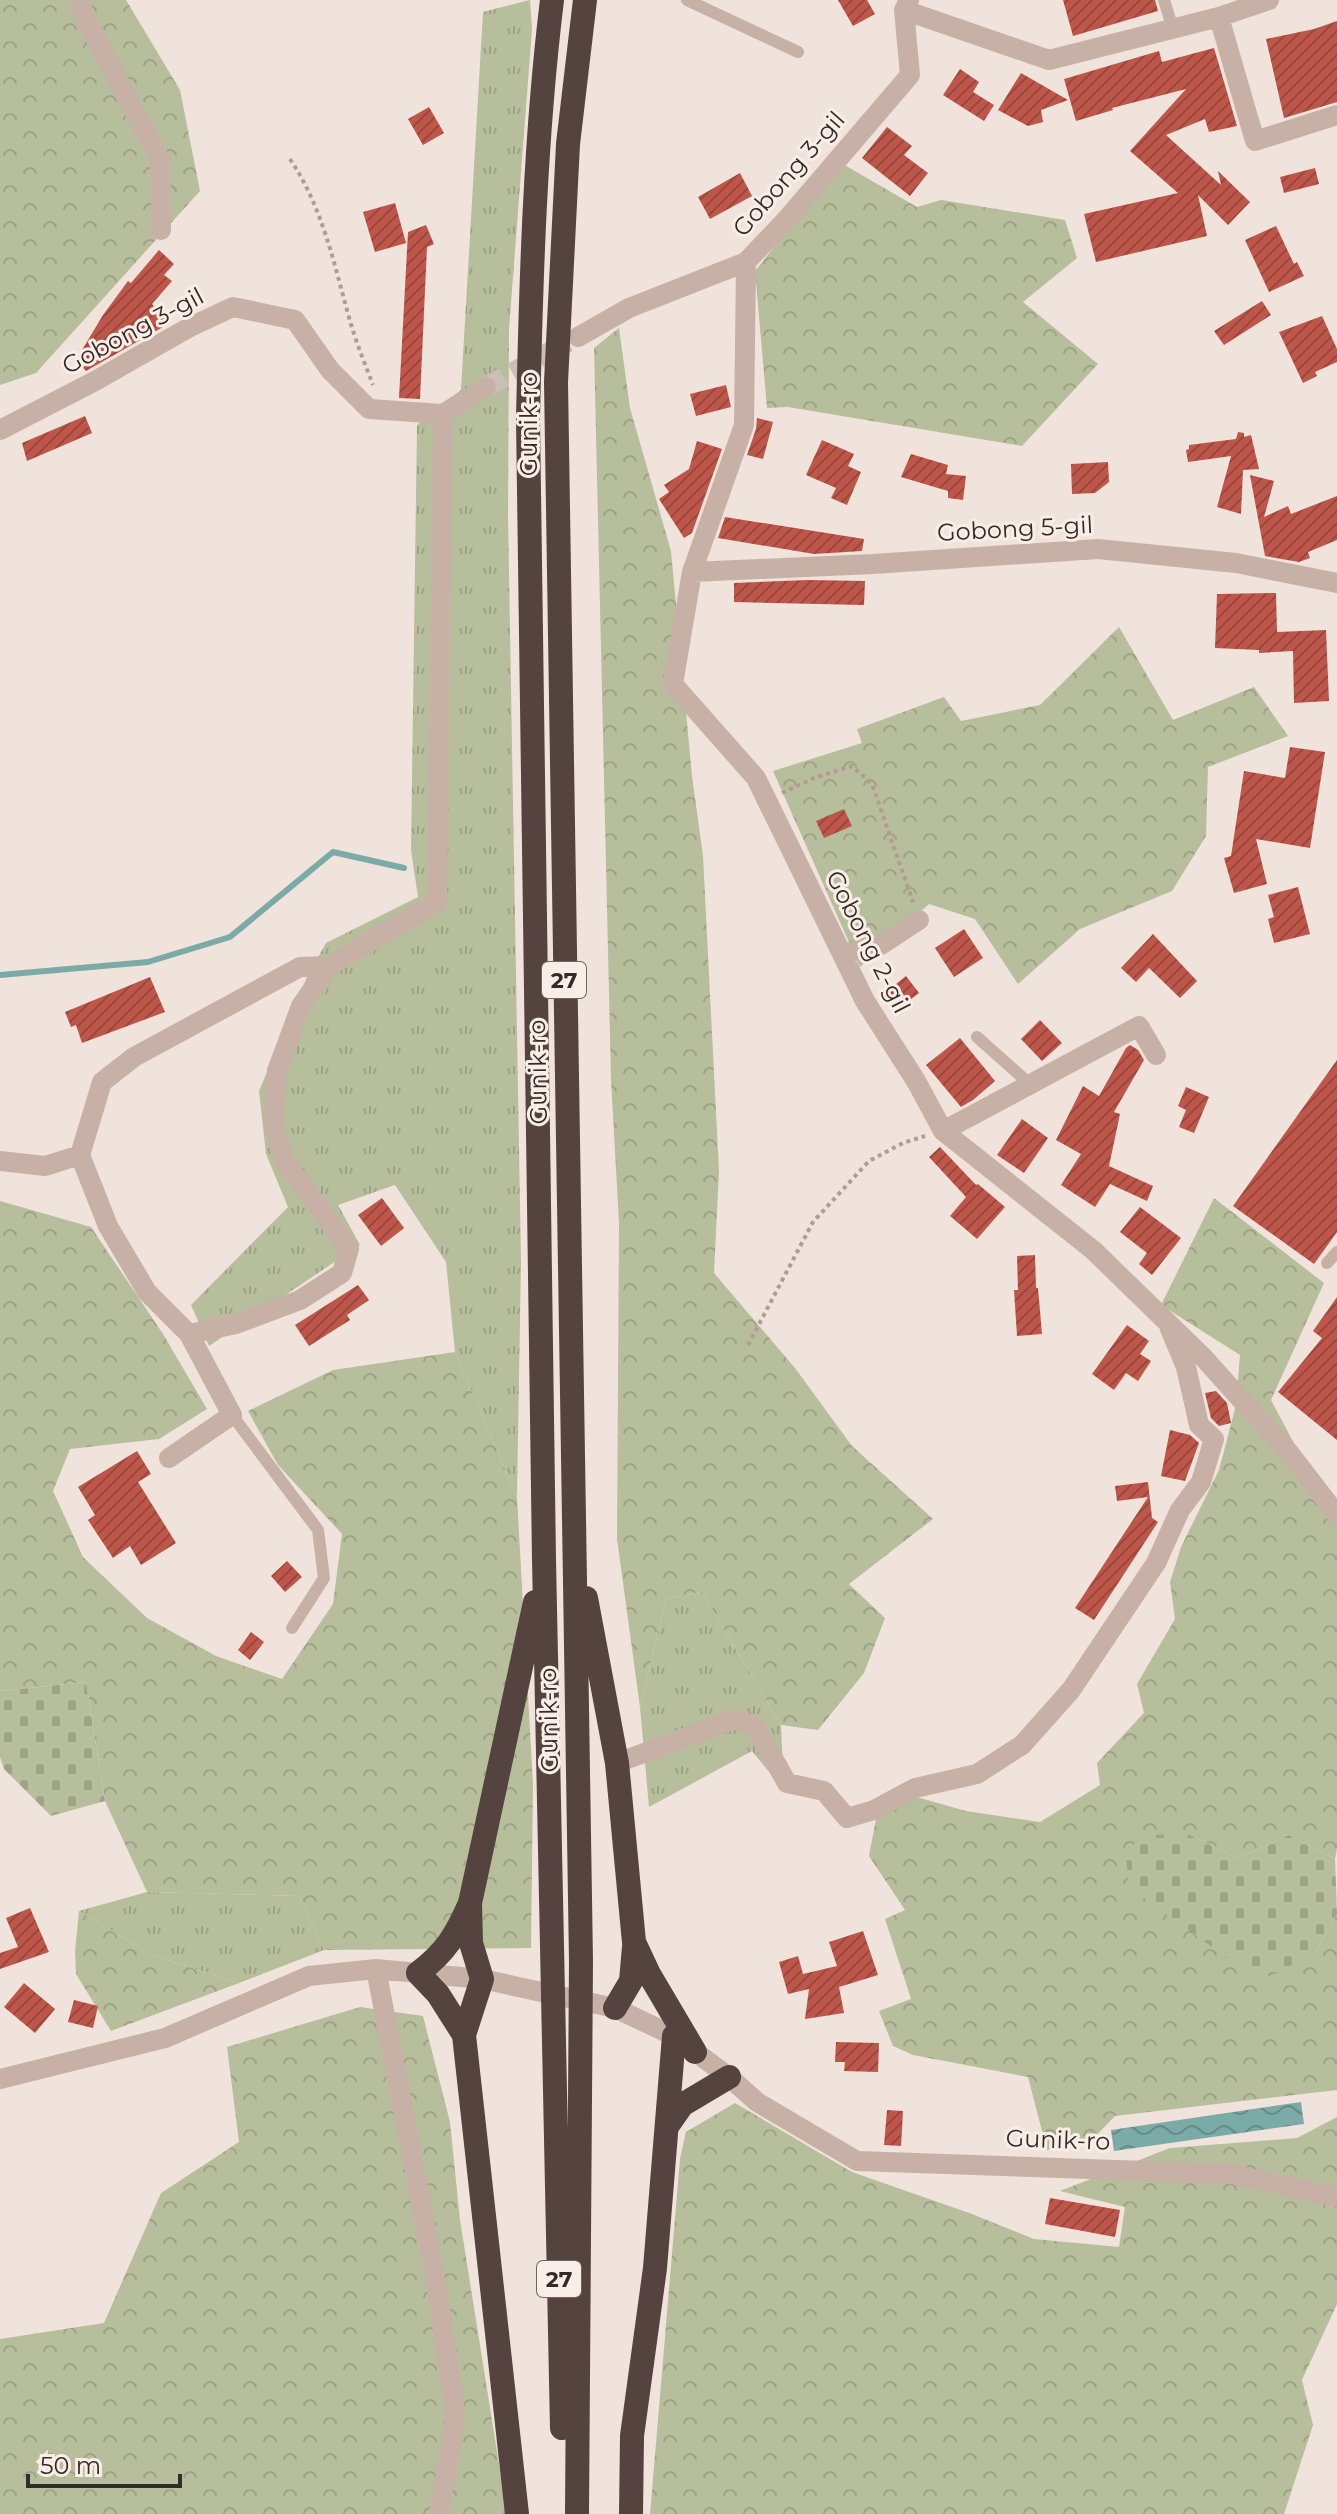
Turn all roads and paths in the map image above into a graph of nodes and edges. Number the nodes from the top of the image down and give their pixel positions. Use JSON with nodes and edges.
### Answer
{"nodes":[{"id":1,"x":79,"y":0,"type":"edge"},
{"id":2,"x":552,"y":0,"type":"edge"},
{"id":3,"x":585,"y":0,"type":"edge"},
{"id":4,"x":687,"y":0,"type":"edge"},
{"id":5,"x":1164,"y":0,"type":"edge"},
{"id":6,"x":1269,"y":0,"type":"edge"},
{"id":7,"x":906,"y":5,"type":"edge"},
{"id":8,"x":1219,"y":17,"type":"junction"},
{"id":9,"x":1173,"y":29,"type":"junction"},
{"id":10,"x":798,"y":52,"type":"dead end"},
{"id":11,"x":1337,"y":115,"type":"edge"},
{"id":12,"x":290,"y":159,"type":"dead end"},
{"id":13,"x":161,"y":230,"type":"dead end"},
{"id":14,"x":746,"y":262,"type":"junction"},
{"id":15,"x":578,"y":337,"type":"tunnel mouth"},
{"id":16,"x":486,"y":387,"type":"tunnel mouth"},
{"id":17,"x":382,"y":410,"type":"junction"},
{"id":18,"x":443,"y":414,"type":"junction"},
{"id":19,"x":0,"y":430,"type":"edge"},
{"id":20,"x":692,"y":572,"type":"junction"},
{"id":21,"x":1336,"y":584,"type":"edge"},
{"id":22,"x":767,"y":800,"type":"junction"},
{"id":23,"x":919,"y":920,"type":"joint"},
{"id":24,"x":844,"y":954,"type":"junction"},
{"id":25,"x":329,"y":966,"type":"junction"},
{"id":26,"x":977,"y":1037,"type":"dead end"},
{"id":27,"x":1156,"y":1055,"type":"dead end"},
{"id":28,"x":1031,"y":1085,"type":"junction"},
{"id":29,"x":943,"y":1131,"type":"junction"},
{"id":30,"x":80,"y":1155,"type":"junction"},
{"id":31,"x":0,"y":1161,"type":"edge"},
{"id":32,"x":1337,"y":1252,"type":"edge"},
{"id":33,"x":1327,"y":1263,"type":"dead end"},
{"id":34,"x":1167,"y":1322,"type":"junction"},
{"id":35,"x":189,"y":1334,"type":"junction"},
{"id":36,"x":748,"y":1345,"type":"dead end"},
{"id":37,"x":232,"y":1415,"type":"junction"},
{"id":38,"x":169,"y":1458,"type":"dead end"},
{"id":39,"x":1337,"y":1515,"type":"edge"},
{"id":40,"x":574,"y":1531,"type":"junction"},
{"id":41,"x":544,"y":1560,"type":"junction"},
{"id":42,"x":292,"y":1628,"type":"dead end"},
{"id":43,"x":617,"y":1763,"type":"junction"},
{"id":44,"x":470,"y":1903,"type":"junction"},
{"id":45,"x":634,"y":1942,"type":"junction"},
{"id":46,"x":376,"y":1969,"type":"junction"},
{"id":47,"x":418,"y":1973,"type":"junction"},
{"id":48,"x":482,"y":1979,"type":"junction"},
{"id":49,"x":615,"y":2008,"type":"junction"},
{"id":50,"x":464,"y":2035,"type":"junction"},
{"id":51,"x":674,"y":2036,"type":"junction"},
{"id":52,"x":695,"y":2052,"type":"junction"},
{"id":53,"x":729,"y":2077,"type":"junction"},
{"id":54,"x":0,"y":2079,"type":"edge"},
{"id":55,"x":668,"y":2125,"type":"junction"},
{"id":56,"x":1337,"y":2197,"type":"edge"},
{"id":57,"x":439,"y":2514,"type":"edge"},
{"id":58,"x":517,"y":2514,"type":"edge"},
{"id":59,"x":564,"y":2514,"type":"edge"},
{"id":60,"x":577,"y":2514,"type":"edge"},
{"id":61,"x":631,"y":2514,"type":"edge"}],
"edges":[{"from":1,"to":13,"type":"street"},
{"from":2,"to":41,"type":"highway","name":"Gunik-ro","number":"27"},
{"from":3,"to":40,"type":"highway","name":"Gunik-ro","number":"27"},
{"from":4,"to":10,"type":"lane"},
{"from":5,"to":9,"type":"lane"},
{"from":6,"to":8,"type":"street"},
{"from":7,"to":9,"type":"street"},
{"from":7,"to":14,"type":"street","name":"Gobong 3-gil"},
{"from":8,"to":9,"type":"street"},
{"from":8,"to":11,"type":"street"},
{"from":12,"to":17,"type":"path"},
{"from":14,"to":15,"type":"street","name":"Gobong 3-gil"},
{"from":14,"to":20,"type":"street","name":"Gobong 2-gil"},
{"from":16,"to":18,"type":"street"},
{"from":17,"to":18,"type":"street","name":"Gobong 3-gil"},
{"from":17,"to":19,"type":"street","name":"Gobong 3-gil"},
{"from":18,"to":25,"type":"street"},
{"from":20,"to":21,"type":"street","name":"Gobong 5-gil"},
{"from":20,"to":22,"type":"street","name":"Gobong 2-gil"},
{"from":22,"to":23,"type":"path"},
{"from":22,"to":24,"type":"street","name":"Gobong 2-gil"},
{"from":23,"to":24,"type":"street"},
{"from":24,"to":29,"type":"street","name":"Gobong 2-gil"},
{"from":25,"to":30,"type":"street"},
{"from":25,"to":35,"type":"street"},
{"from":26,"to":28,"type":"lane"},
{"from":27,"to":28,"type":"street"},
{"from":28,"to":29,"type":"street"},
{"from":29,"to":34,"type":"street","name":"Gobong 2-gil"},
{"from":29,"to":36,"type":"path"},
{"from":30,"to":31,"type":"street"},
{"from":30,"to":35,"type":"street"},
{"from":32,"to":33,"type":"lane"},
{"from":34,"to":39,"type":"street","name":"Gobong 2-gil"},
{"from":34,"to":43,"type":"street"},
{"from":35,"to":37,"type":"street"},
{"from":37,"to":38,"type":"street"},
{"from":37,"to":42,"type":"lane"},
{"from":40,"to":43,"type":"highway"},
{"from":40,"to":60,"type":"highway","name":"Gunik-ro","number":"27"},
{"from":41,"to":44,"type":"highway"},
{"from":41,"to":59,"type":"highway","name":"Gunik-ro","number":"27"},
{"from":43,"to":45,"type":"highway"},
{"from":44,"to":47,"type":"highway"},
{"from":44,"to":48,"type":"highway"},
{"from":45,"to":49,"type":"highway"},
{"from":45,"to":52,"type":"highway"},
{"from":46,"to":47,"type":"street","name":"Gunik-ro"},
{"from":46,"to":54,"type":"street","name":"Gunik-ro"},
{"from":46,"to":57,"type":"street"},
{"from":47,"to":48,"type":"street","name":"Gunik-ro"},
{"from":47,"to":50,"type":"highway"},
{"from":48,"to":49,"type":"street","name":"Gunik-ro"},
{"from":48,"to":50,"type":"highway"},
{"from":49,"to":51,"type":"street","name":"Gunik-ro"},
{"from":50,"to":58,"type":"highway"},
{"from":51,"to":52,"type":"street","name":"Gunik-ro"},
{"from":51,"to":55,"type":"highway"},
{"from":52,"to":53,"type":"street","name":"Gunik-ro"},
{"from":53,"to":55,"type":"highway"},
{"from":53,"to":56,"type":"street","name":"Gunik-ro"},
{"from":55,"to":61,"type":"highway"}]}
